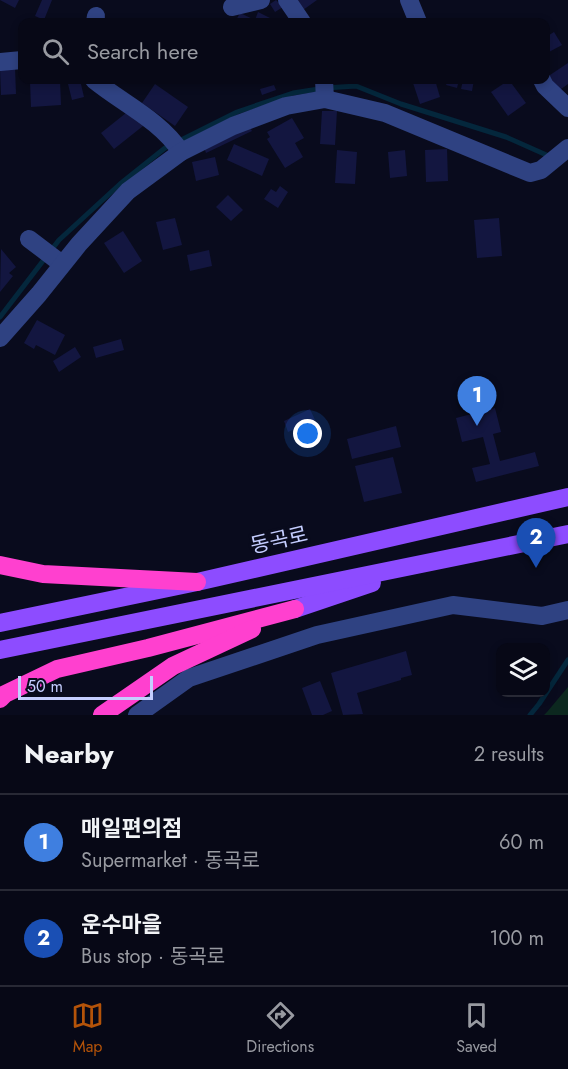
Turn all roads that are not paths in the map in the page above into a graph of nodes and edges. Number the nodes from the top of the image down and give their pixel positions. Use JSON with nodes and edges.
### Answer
{"nodes":[{"id":1,"x":261,"y":0,"type":"edge"},
{"id":2,"x":287,"y":0,"type":"edge"},
{"id":3,"x":409,"y":0,"type":"edge"},
{"id":4,"x":232,"y":7,"type":"dead end"},
{"id":5,"x":299,"y":18,"type":"edge"},
{"id":6,"x":416,"y":18,"type":"edge"},
{"id":7,"x":18,"y":60,"type":"edge"},
{"id":8,"x":0,"y":62,"type":"edge"},
{"id":9,"x":544,"y":84,"type":"edge"},
{"id":10,"x":113,"y":85,"type":"edge"},
{"id":11,"x":325,"y":88,"type":"edge"},
{"id":12,"x":568,"y":108,"type":"edge"},
{"id":13,"x":175,"y":145,"type":"junction"},
{"id":14,"x":565,"y":150,"type":"edge"},
{"id":15,"x":34,"y":244,"type":"dead end"},
{"id":16,"x":59,"y":262,"type":"junction"},
{"id":17,"x":0,"y":338,"type":"edge"},
{"id":18,"x":568,"y":497,"type":"edge"},
{"id":19,"x":568,"y":534,"type":"edge"},
{"id":20,"x":448,"y":558,"type":"junction"},
{"id":21,"x":0,"y":565,"type":"edge"},
{"id":22,"x":197,"y":582,"type":"junction"},
{"id":23,"x":295,"y":609,"type":"junction"},
{"id":24,"x":568,"y":610,"type":"edge"},
{"id":25,"x":0,"y":623,"type":"edge"},
{"id":26,"x":0,"y":650,"type":"edge"},
{"id":27,"x":0,"y":699,"type":"edge"},
{"id":28,"x":102,"y":715,"type":"edge"},
{"id":29,"x":137,"y":715,"type":"edge"}],
"edges":[{"from":1,"to":4,"type":"street"},
{"from":2,"to":5,"type":"street"},
{"from":3,"to":6,"type":"street"},
{"from":7,"to":8,"type":"street"},
{"from":9,"to":12,"type":"street"},
{"from":10,"to":13,"type":"street"},
{"from":11,"to":13,"type":"street"},
{"from":11,"to":14,"type":"street"},
{"from":13,"to":16,"type":"street"},
{"from":15,"to":16,"type":"street"},
{"from":16,"to":17,"type":"street"},
{"from":18,"to":22,"type":"main road","name":"동곡로"},
{"from":19,"to":20,"type":"main road"},
{"from":20,"to":23,"type":"main road"},
{"from":20,"to":26,"type":"main road"},
{"from":21,"to":22,"type":"highway"},
{"from":22,"to":25,"type":"main road","name":"동곡로"},
{"from":23,"to":27,"type":"highway"},
{"from":23,"to":28,"type":"highway"},
{"from":24,"to":29,"type":"street"}]}
